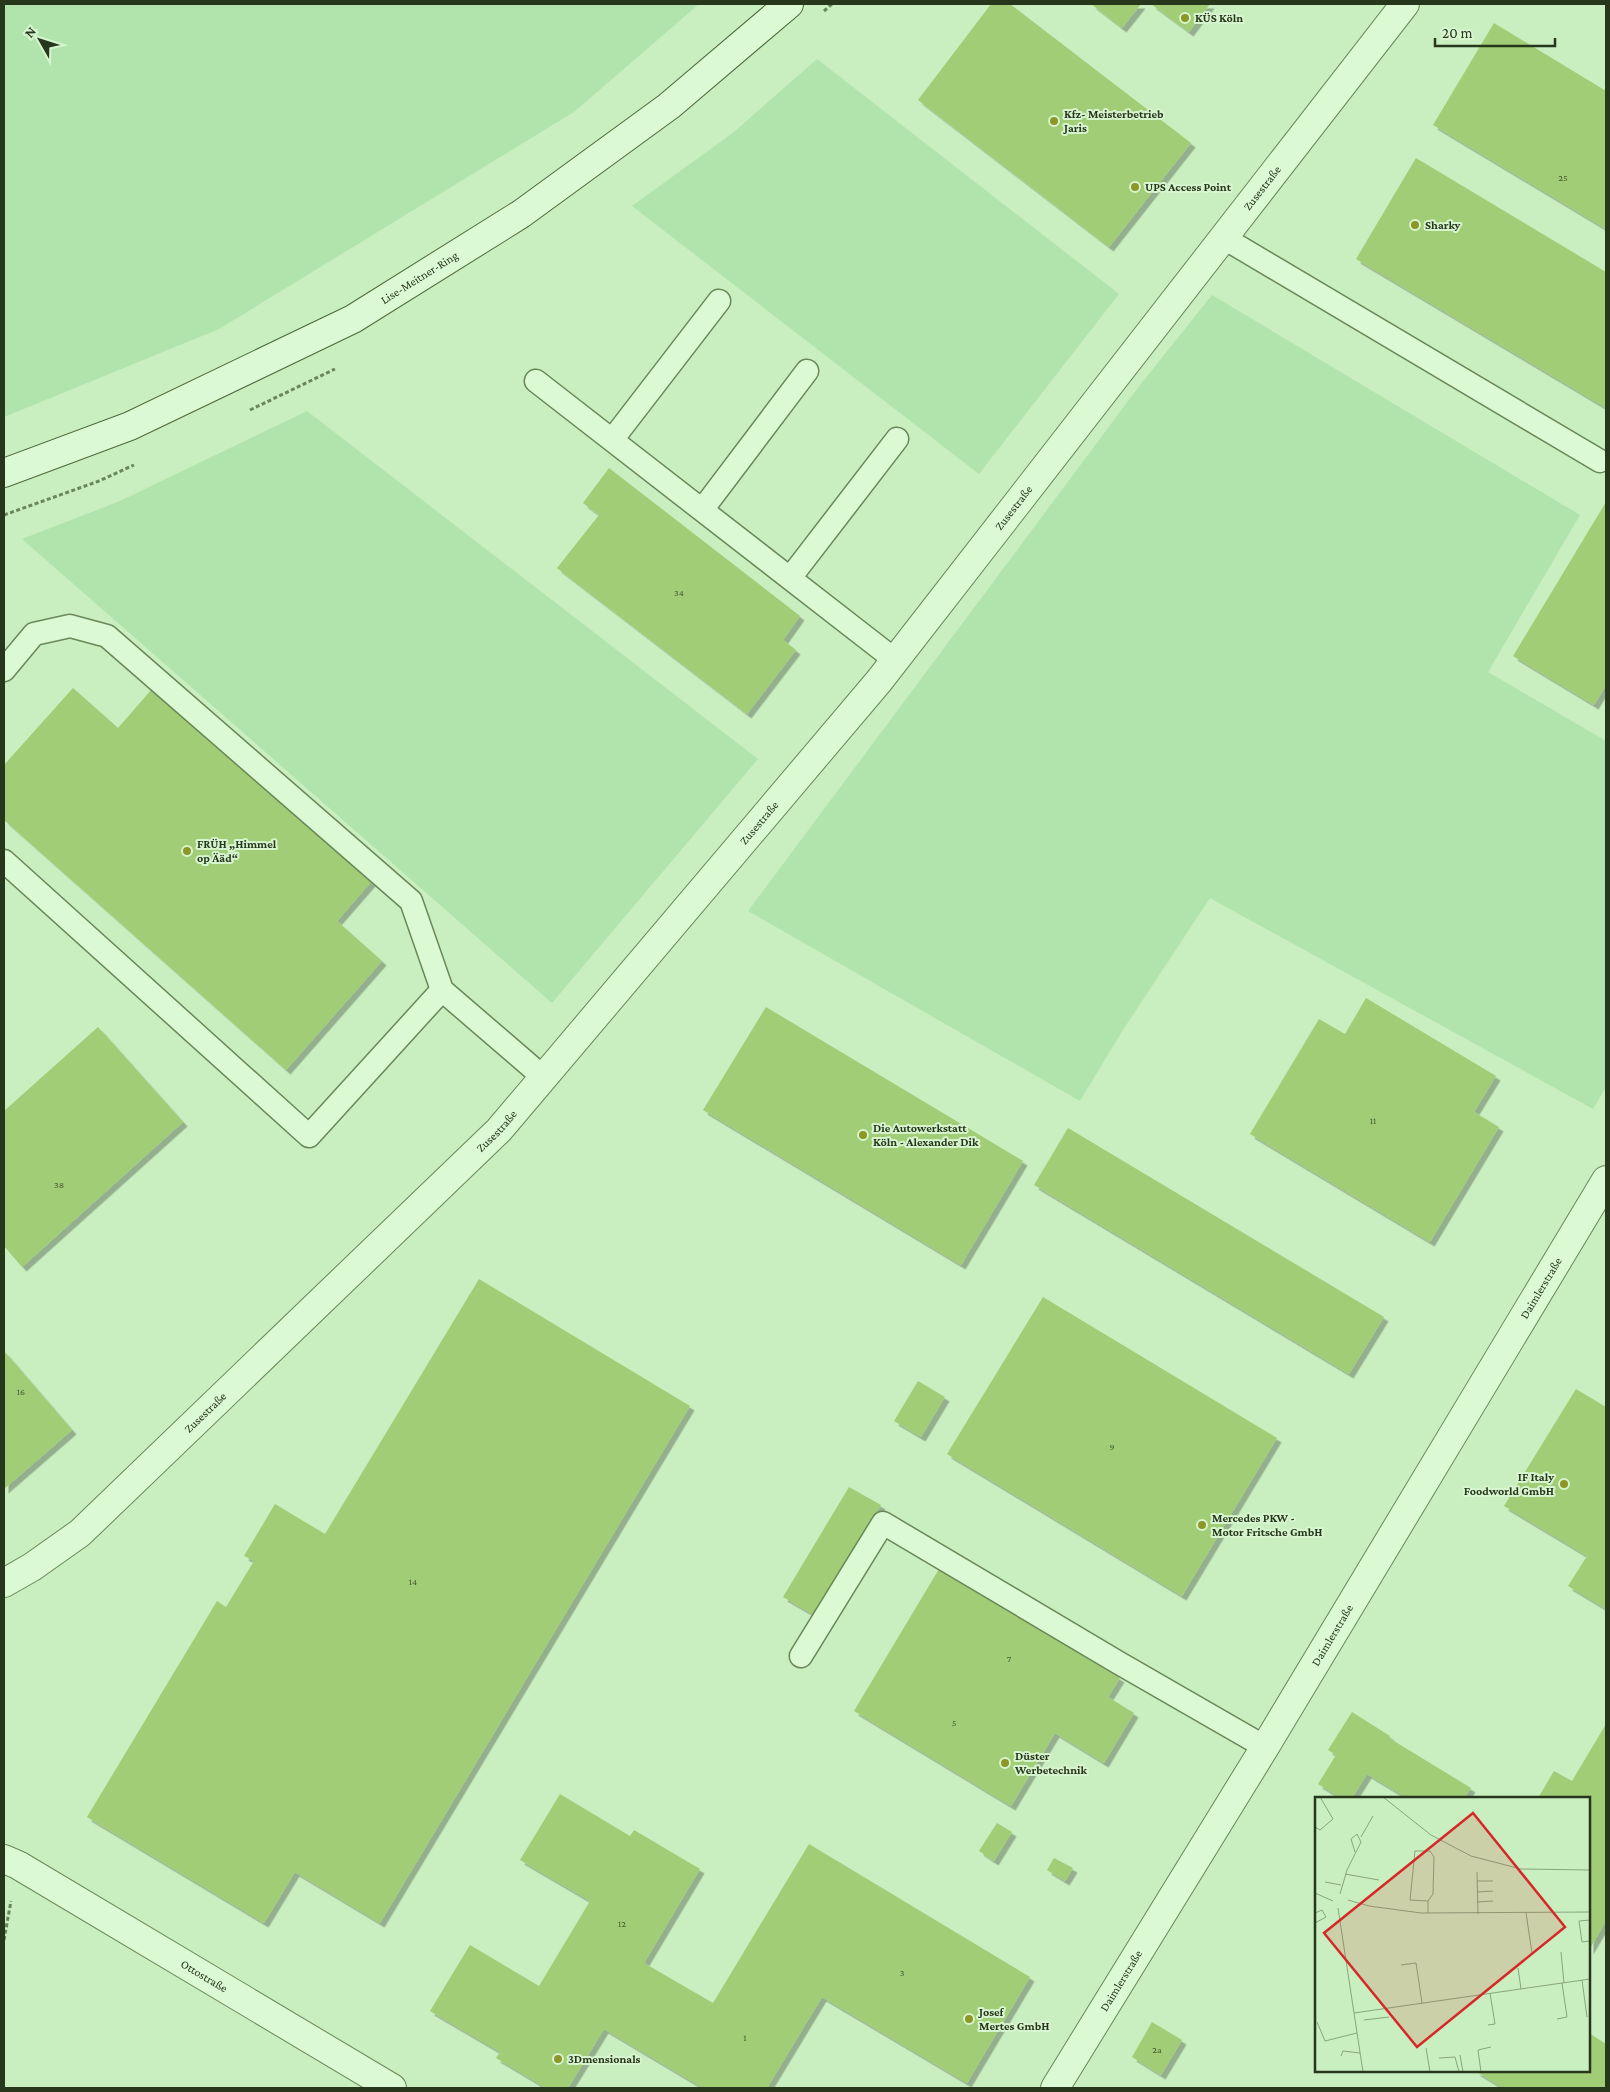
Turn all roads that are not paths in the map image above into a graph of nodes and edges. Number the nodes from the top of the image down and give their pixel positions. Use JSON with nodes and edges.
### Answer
{"nodes":[{"id":1,"x":789,"y":4,"type":"edge"},
{"id":2,"x":1405,"y":4,"type":"edge"},
{"id":3,"x":1224,"y":238,"type":"junction"},
{"id":4,"x":719,"y":301,"type":"dead end"},
{"id":5,"x":807,"y":371,"type":"dead end"},
{"id":6,"x":536,"y":381,"type":"dead end"},
{"id":7,"x":897,"y":439,"type":"dead end"},
{"id":8,"x":612,"y":440,"type":"junction"},
{"id":9,"x":1600,"y":461,"type":"dead end"},
{"id":10,"x":4,"y":473,"type":"edge"},
{"id":11,"x":702,"y":510,"type":"junction"},
{"id":12,"x":790,"y":578,"type":"junction"},
{"id":13,"x":895,"y":660,"type":"junction"},
{"id":14,"x":4,"y":670,"type":"edge"},
{"id":15,"x":4,"y":861,"type":"edge"},
{"id":16,"x":442,"y":990,"type":"junction"},
{"id":17,"x":543,"y":1077,"type":"junction"},
{"id":18,"x":1606,"y":1180,"type":"edge"},
{"id":19,"x":32,"y":1567,"type":"junction"},
{"id":20,"x":4,"y":1583,"type":"edge"},
{"id":21,"x":4,"y":1606,"type":"edge"},
{"id":22,"x":802,"y":1656,"type":"dead end"},
{"id":23,"x":1265,"y":1747,"type":"junction"},
{"id":24,"x":9,"y":1857,"type":"edge"},
{"id":25,"x":392,"y":2088,"type":"edge"},
{"id":26,"x":1055,"y":2088,"type":"edge"}],
"edges":[{"from":1,"to":10,"type":"street","name":"Lise-Meitner-Ring"},
{"from":2,"to":3,"type":"street","name":"Zusestraße"},
{"from":3,"to":9,"type":"lane"},
{"from":3,"to":13,"type":"street","name":"Zusestraße"},
{"from":4,"to":8,"type":"lane"},
{"from":5,"to":11,"type":"lane"},
{"from":6,"to":8,"type":"lane"},
{"from":7,"to":12,"type":"lane"},
{"from":8,"to":11,"type":"lane"},
{"from":11,"to":12,"type":"lane"},
{"from":12,"to":13,"type":"lane"},
{"from":13,"to":17,"type":"street","name":"Zusestraße"},
{"from":14,"to":16,"type":"lane"},
{"from":15,"to":16,"type":"lane"},
{"from":16,"to":17,"type":"lane"},
{"from":17,"to":19,"type":"street","name":"Zusestraße"},
{"from":18,"to":23,"type":"street","name":"Daimlerstraße"},
{"from":19,"to":20,"type":"street","name":"Zusestraße"},
{"from":19,"to":21,"type":"street","name":"Zusestraße"},
{"from":22,"to":23,"type":"lane"},
{"from":23,"to":26,"type":"street","name":"Daimlerstraße"},
{"from":24,"to":25,"type":"street","name":"Ottostraße"}]}
